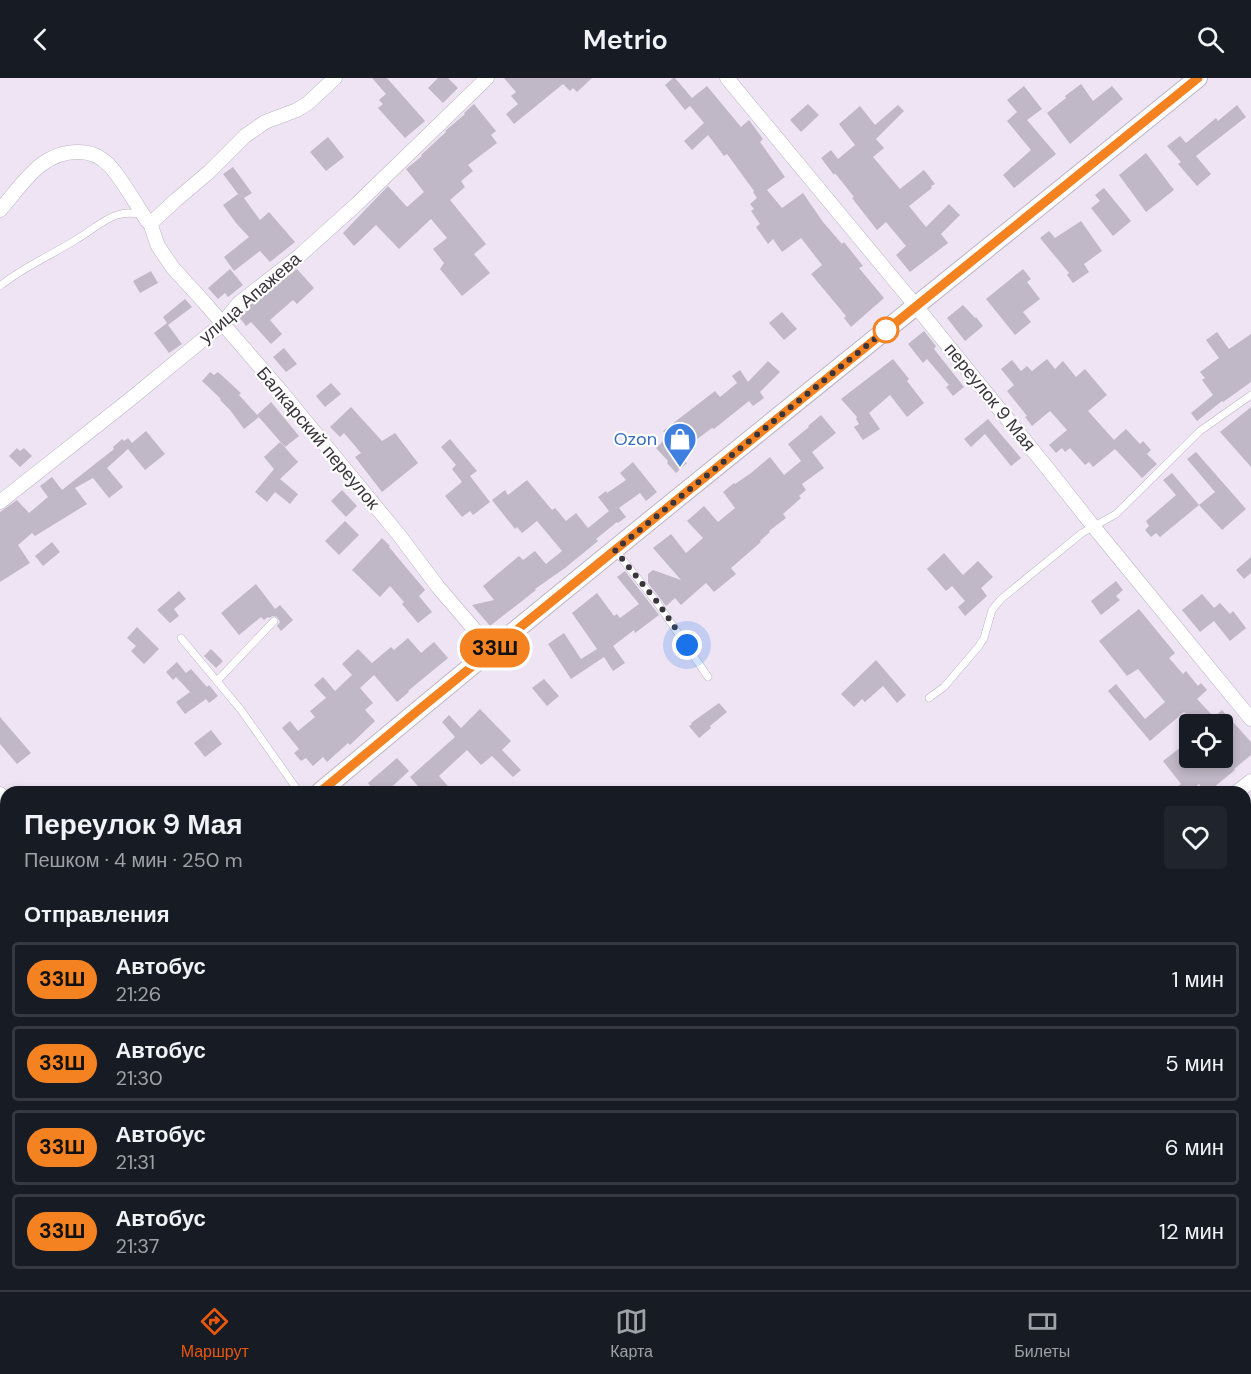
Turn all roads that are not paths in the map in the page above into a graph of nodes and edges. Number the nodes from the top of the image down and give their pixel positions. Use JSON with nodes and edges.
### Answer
{"nodes":[{"id":1,"x":335,"y":78,"type":"edge"},
{"id":2,"x":487,"y":78,"type":"edge"},
{"id":3,"x":727,"y":78,"type":"edge"},
{"id":4,"x":1198,"y":78,"type":"edge"},
{"id":5,"x":0,"y":210,"type":"edge"},
{"id":6,"x":147,"y":219,"type":"junction"},
{"id":7,"x":0,"y":286,"type":"edge"},
{"id":8,"x":915,"y":305,"type":"junction"},
{"id":9,"x":222,"y":324,"type":"junction"},
{"id":10,"x":1251,"y":395,"type":"edge"},
{"id":11,"x":0,"y":502,"type":"edge"},
{"id":12,"x":1093,"y":526,"type":"junction"},
{"id":13,"x":615,"y":550,"type":"junction"},
{"id":14,"x":274,"y":621,"type":"dead end"},
{"id":15,"x":180,"y":638,"type":"dead end"},
{"id":16,"x":492,"y":650,"type":"junction"},
{"id":17,"x":708,"y":677,"type":"dead end"},
{"id":18,"x":216,"y":681,"type":"junction"},
{"id":19,"x":929,"y":698,"type":"dead end"},
{"id":20,"x":1251,"y":719,"type":"edge"},
{"id":21,"x":296,"y":786,"type":"edge"},
{"id":22,"x":327,"y":786,"type":"edge"}],
"edges":[{"from":1,"to":6,"type":"street"},
{"from":2,"to":9,"type":"street","name":"улица Апажева"},
{"from":3,"to":8,"type":"street","name":"переулок 9 Мая"},
{"from":4,"to":8,"type":"street"},
{"from":5,"to":6,"type":"street","name":"Балкарский переулок"},
{"from":6,"to":7,"type":"lane"},
{"from":6,"to":9,"type":"street","name":"Балкарский переулок"},
{"from":8,"to":12,"type":"street","name":"переулок 9 Мая"},
{"from":8,"to":13,"type":"street"},
{"from":9,"to":11,"type":"street","name":"улица Апажева"},
{"from":9,"to":16,"type":"street","name":"Балкарский переулок"},
{"from":10,"to":12,"type":"lane"},
{"from":12,"to":19,"type":"lane"},
{"from":12,"to":20,"type":"street","name":"переулок 9 Мая"},
{"from":13,"to":16,"type":"street"},
{"from":13,"to":17,"type":"lane"},
{"from":14,"to":18,"type":"lane"},
{"from":15,"to":18,"type":"lane"},
{"from":16,"to":22,"type":"street"},
{"from":18,"to":21,"type":"lane"}]}
